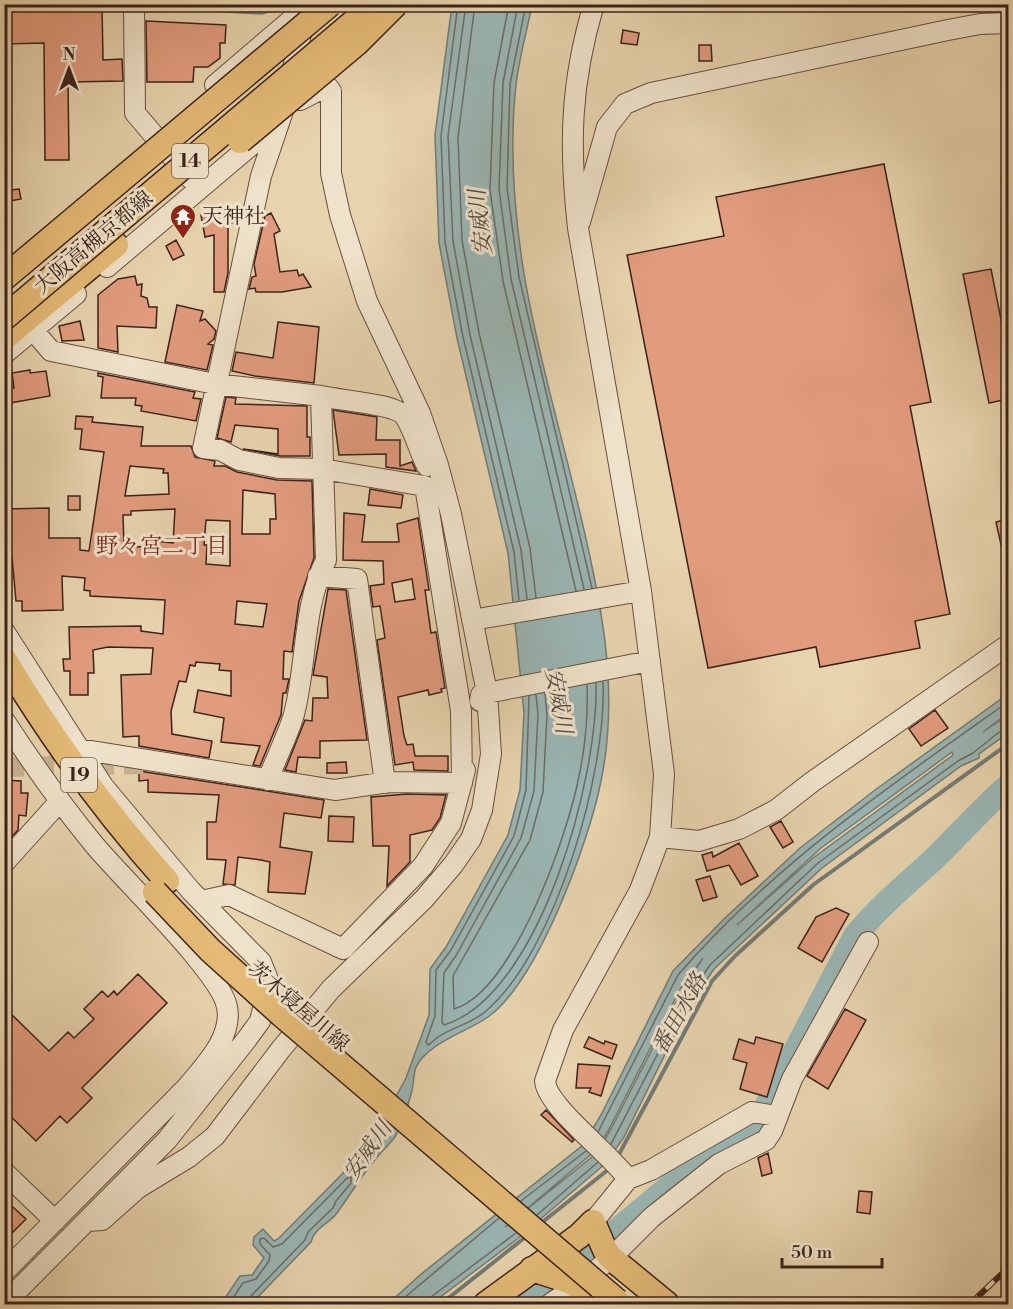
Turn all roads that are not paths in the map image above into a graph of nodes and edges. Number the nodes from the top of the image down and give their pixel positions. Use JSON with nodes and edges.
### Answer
{"nodes":[{"id":1,"x":134,"y":4,"type":"edge"},
{"id":2,"x":306,"y":4,"type":"edge"},
{"id":3,"x":330,"y":4,"type":"edge"},
{"id":4,"x":352,"y":4,"type":"edge"},
{"id":5,"x":375,"y":4,"type":"edge"},
{"id":6,"x":396,"y":4,"type":"edge"},
{"id":7,"x":594,"y":4,"type":"edge"},
{"id":8,"x":1008,"y":23,"type":"edge"},
{"id":9,"x":280,"y":120,"type":"junction"},
{"id":10,"x":156,"y":136,"type":"junction"},
{"id":11,"x":198,"y":188,"type":"junction"},
{"id":12,"x":578,"y":228,"type":"junction"},
{"id":13,"x":4,"y":263,"type":"edge"},
{"id":14,"x":4,"y":278,"type":"edge"},
{"id":15,"x":4,"y":299,"type":"edge"},
{"id":16,"x":4,"y":318,"type":"edge"},
{"id":17,"x":33,"y":330,"type":"junction"},
{"id":18,"x":4,"y":339,"type":"edge"},
{"id":19,"x":4,"y":354,"type":"edge"},
{"id":20,"x":215,"y":384,"type":"junction"},
{"id":21,"x":321,"y":396,"type":"junction"},
{"id":22,"x":322,"y":469,"type":"junction"},
{"id":23,"x":451,"y":514,"type":"junction"},
{"id":24,"x":318,"y":576,"type":"junction"},
{"id":25,"x":641,"y":591,"type":"junction"},
{"id":26,"x":447,"y":619,"type":"junction"},
{"id":27,"x":472,"y":620,"type":"junction"},
{"id":28,"x":4,"y":631,"type":"edge"},
{"id":29,"x":1008,"y":645,"type":"edge"},
{"id":30,"x":4,"y":659,"type":"edge"},
{"id":31,"x":647,"y":662,"type":"junction"},
{"id":32,"x":4,"y":692,"type":"edge"},
{"id":33,"x":486,"y":693,"type":"junction"},
{"id":34,"x":4,"y":720,"type":"edge"},
{"id":35,"x":79,"y":749,"type":"junction"},
{"id":36,"x":268,"y":780,"type":"junction"},
{"id":37,"x":385,"y":783,"type":"junction"},
{"id":38,"x":462,"y":783,"type":"junction"},
{"id":39,"x":60,"y":801,"type":"junction"},
{"id":40,"x":660,"y":837,"type":"junction"},
{"id":41,"x":4,"y":863,"type":"edge"},
{"id":42,"x":161,"y":887,"type":"junction"},
{"id":43,"x":201,"y":901,"type":"junction"},
{"id":44,"x":868,"y":942,"type":"dead end"},
{"id":45,"x":267,"y":977,"type":"junction"},
{"id":46,"x":221,"y":989,"type":"junction"},
{"id":47,"x":777,"y":1116,"type":"junction"},
{"id":48,"x":4,"y":1172,"type":"edge"},
{"id":49,"x":623,"y":1173,"type":"junction"},
{"id":50,"x":88,"y":1221,"type":"junction"},
{"id":51,"x":595,"y":1224,"type":"junction"},
{"id":52,"x":49,"y":1227,"type":"junction"},
{"id":53,"x":60,"y":1248,"type":"junction"},
{"id":54,"x":608,"y":1254,"type":"junction"},
{"id":55,"x":536,"y":1271,"type":"junction"},
{"id":56,"x":4,"y":1272,"type":"edge"},
{"id":57,"x":575,"y":1284,"type":"junction"},
{"id":58,"x":616,"y":1296,"type":"edge"},
{"id":59,"x":4,"y":1304,"type":"edge"},
{"id":60,"x":486,"y":1305,"type":"edge"},
{"id":61,"x":550,"y":1305,"type":"edge"},
{"id":62,"x":646,"y":1305,"type":"edge"},
{"id":63,"x":667,"y":1305,"type":"edge"}],
"edges":[{"from":1,"to":10,"type":"street"},
{"from":2,"to":9,"type":"street"},
{"from":2,"to":10,"type":"street"},
{"from":3,"to":14,"type":"main road","number":"14","bridge":true},
{"from":4,"to":15,"type":"main road","name":"大阪高槻京都線","number":"14"},
{"from":5,"to":16,"type":"main road","name":"大阪高槻京都線","number":"14","bridge":true},
{"from":6,"to":18,"type":"main road","number":"14","bridge":true},
{"from":7,"to":12,"type":"street"},
{"from":8,"to":12,"type":"street"},
{"from":9,"to":11,"type":"street"},
{"from":9,"to":20,"type":"street"},
{"from":9,"to":23,"type":"street"},
{"from":10,"to":11,"type":"street"},
{"from":10,"to":13,"type":"street"},
{"from":11,"to":17,"type":"street"},
{"from":12,"to":25,"type":"street"},
{"from":17,"to":19,"type":"street"},
{"from":17,"to":20,"type":"street"},
{"from":20,"to":21,"type":"street"},
{"from":20,"to":22,"type":"street"},
{"from":21,"to":22,"type":"street"},
{"from":21,"to":23,"type":"street"},
{"from":22,"to":24,"type":"street"},
{"from":22,"to":26,"type":"street"},
{"from":23,"to":27,"type":"street"},
{"from":24,"to":36,"type":"street"},
{"from":24,"to":37,"type":"street"},
{"from":25,"to":27,"type":"street"},
{"from":25,"to":31,"type":"street"},
{"from":26,"to":33,"type":"street"},
{"from":26,"to":38,"type":"street"},
{"from":27,"to":33,"type":"street"},
{"from":28,"to":35,"type":"street"},
{"from":29,"to":40,"type":"street"},
{"from":30,"to":42,"type":"main road","name":"茨木寝屋川線","number":"19"},
{"from":31,"to":33,"type":"street"},
{"from":31,"to":40,"type":"street"},
{"from":32,"to":42,"type":"main road","name":"茨木寝屋川線","number":"19"},
{"from":33,"to":38,"type":"street"},
{"from":33,"to":50,"type":"street"},
{"from":34,"to":39,"type":"street"},
{"from":35,"to":36,"type":"street"},
{"from":35,"to":43,"type":"street"},
{"from":36,"to":37,"type":"street"},
{"from":37,"to":38,"type":"street"},
{"from":38,"to":43,"type":"street"},
{"from":39,"to":41,"type":"street"},
{"from":39,"to":46,"type":"street"},
{"from":40,"to":49,"type":"street"},
{"from":42,"to":58,"type":"main road","name":"茨木寝屋川線","number":"19"},
{"from":43,"to":45,"type":"street"},
{"from":44,"to":47,"type":"street"},
{"from":45,"to":46,"type":"street"},
{"from":45,"to":50,"type":"street"},
{"from":46,"to":52,"type":"street"},
{"from":47,"to":49,"type":"street"},
{"from":47,"to":54,"type":"street"},
{"from":48,"to":52,"type":"street"},
{"from":49,"to":51,"type":"street"},
{"from":50,"to":53,"type":"street"},
{"from":51,"to":54,"type":"main road"},
{"from":51,"to":55,"type":"main road"},
{"from":52,"to":53,"type":"street"},
{"from":52,"to":56,"type":"street"},
{"from":53,"to":59,"type":"street"},
{"from":54,"to":57,"type":"street"},
{"from":54,"to":58,"type":"main road"},
{"from":55,"to":57,"type":"main road"},
{"from":55,"to":60,"type":"main road"},
{"from":57,"to":58,"type":"main road"},
{"from":57,"to":61,"type":"street"},
{"from":58,"to":62,"type":"main road","name":"茨木寝屋川線","number":"19"},
{"from":58,"to":63,"type":"main road"}]}
